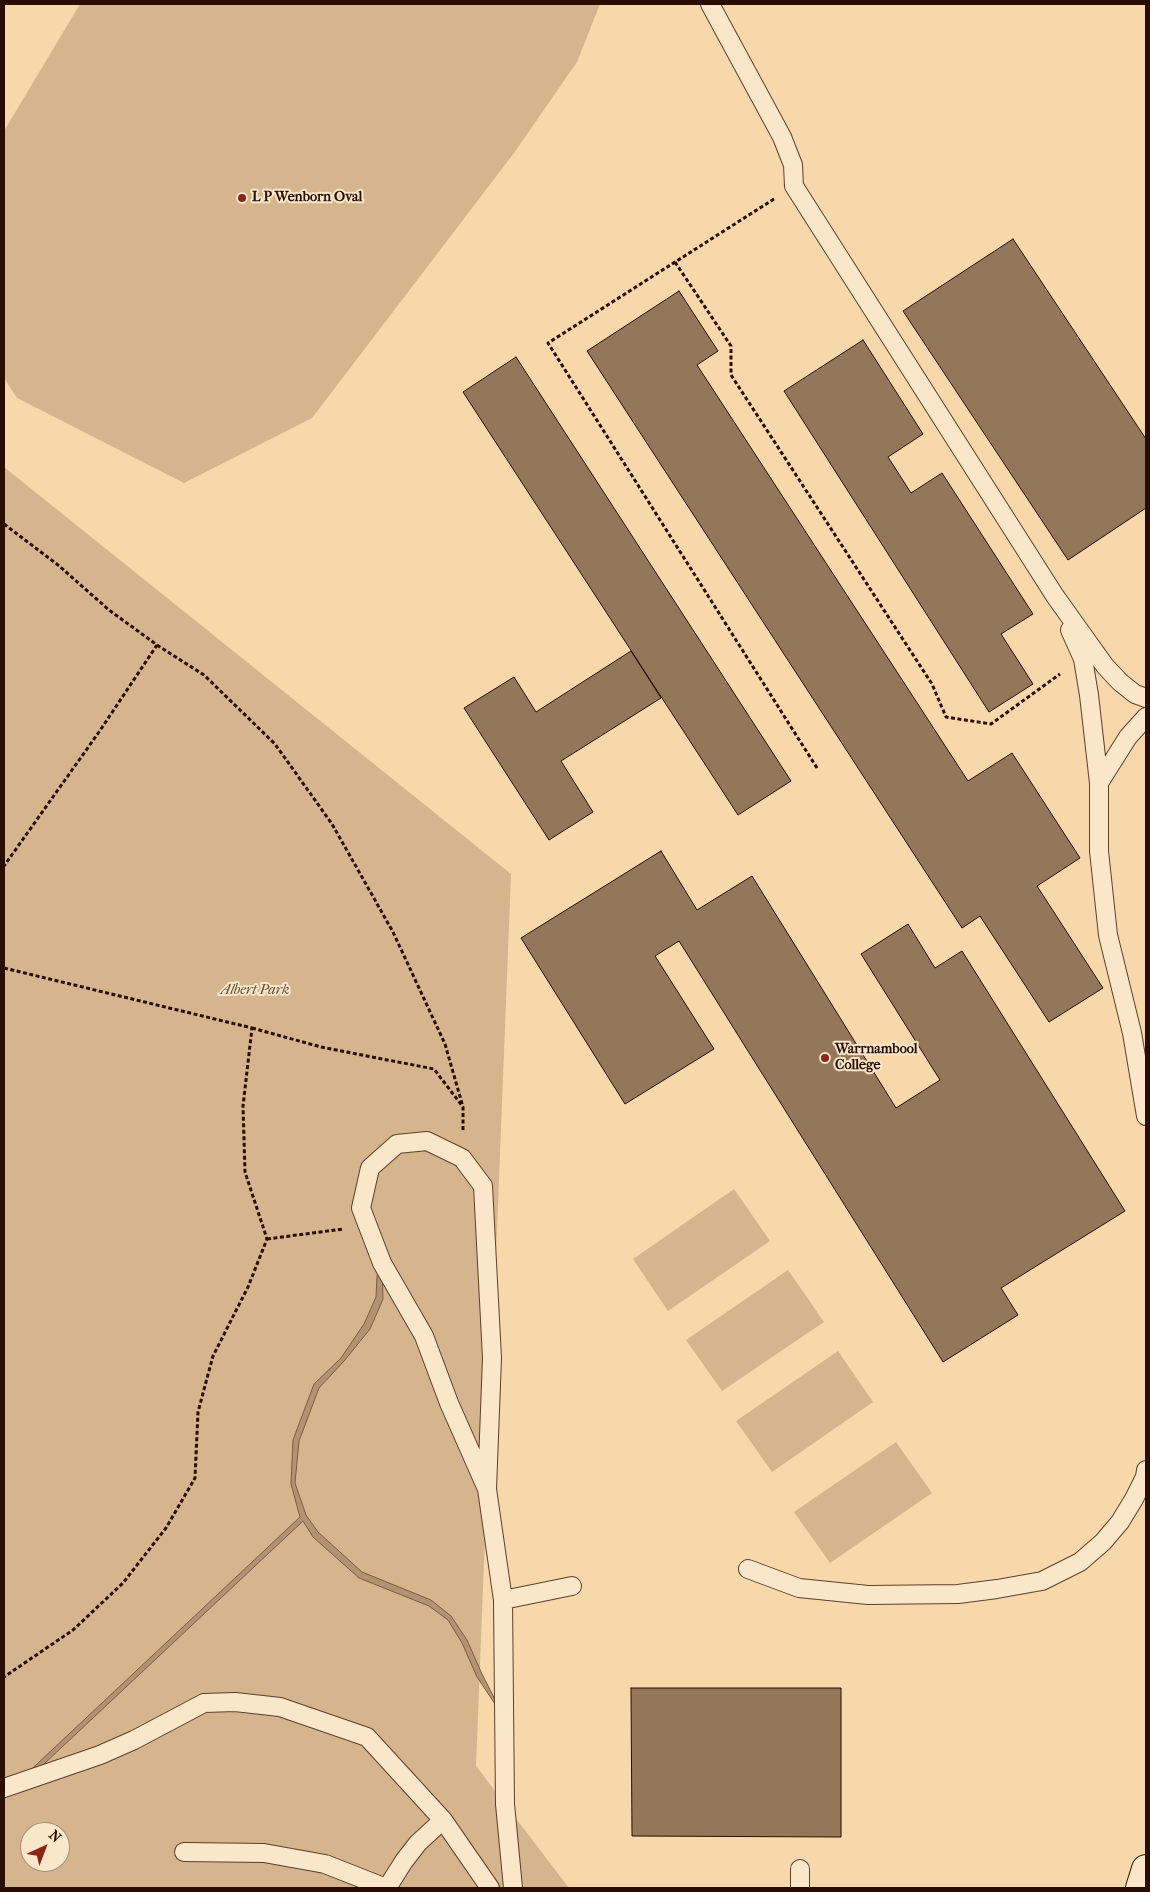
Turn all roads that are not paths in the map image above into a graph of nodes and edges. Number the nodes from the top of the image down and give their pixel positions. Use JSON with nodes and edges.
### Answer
{"nodes":[{"id":1,"x":710,"y":4,"type":"edge"},
{"id":2,"x":1055,"y":596,"type":"junction"},
{"id":3,"x":1146,"y":698,"type":"edge"},
{"id":4,"x":1146,"y":717,"type":"edge"},
{"id":5,"x":1100,"y":783,"type":"junction"},
{"id":6,"x":1146,"y":1116,"type":"edge"},
{"id":7,"x":1146,"y":1470,"type":"edge"},
{"id":8,"x":487,"y":1489,"type":"junction"},
{"id":9,"x":748,"y":1569,"type":"dead end"},
{"id":10,"x":572,"y":1586,"type":"dead end"},
{"id":11,"x":503,"y":1600,"type":"junction"},
{"id":12,"x":4,"y":1788,"type":"edge"},
{"id":13,"x":443,"y":1820,"type":"junction"},
{"id":14,"x":184,"y":1852,"type":"dead end"},
{"id":15,"x":800,"y":1869,"type":"dead end"},
{"id":16,"x":1146,"y":1870,"type":"edge"},
{"id":17,"x":387,"y":1888,"type":"edge"},
{"id":18,"x":490,"y":1888,"type":"edge"},
{"id":19,"x":513,"y":1888,"type":"edge"},
{"id":20,"x":800,"y":1888,"type":"edge"},
{"id":21,"x":1140,"y":1888,"type":"edge"}],
"edges":[{"from":1,"to":2,"type":"lane"},
{"from":2,"to":3,"type":"lane"},
{"from":2,"to":5,"type":"lane"},
{"from":4,"to":5,"type":"lane"},
{"from":5,"to":6,"type":"lane"},
{"from":7,"to":9,"type":"lane"},
{"from":8,"to":8,"type":"lane"},
{"from":8,"to":11,"type":"lane"},
{"from":10,"to":11,"type":"lane"},
{"from":11,"to":19,"type":"lane"},
{"from":12,"to":13,"type":"lane"},
{"from":13,"to":17,"type":"lane"},
{"from":13,"to":18,"type":"lane"},
{"from":14,"to":17,"type":"lane"},
{"from":15,"to":20,"type":"lane"},
{"from":16,"to":21,"type":"street"}]}
